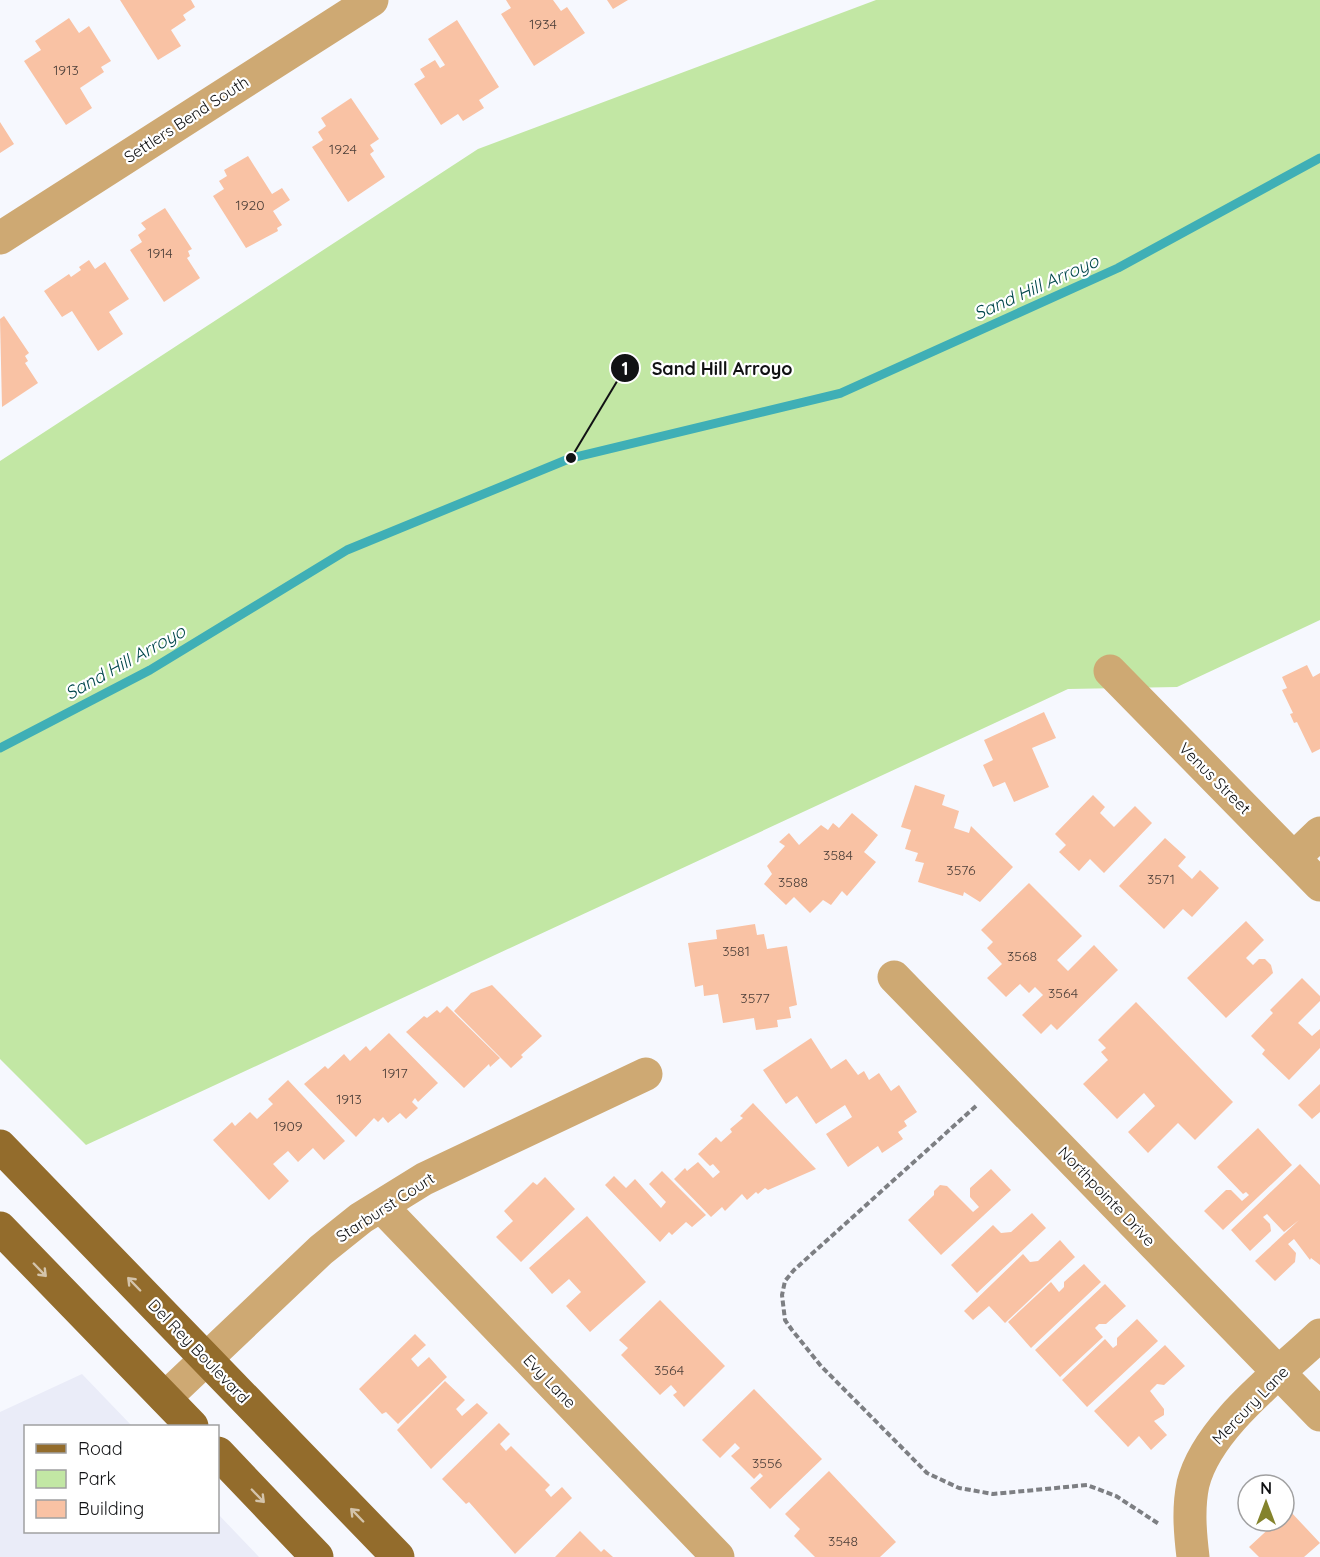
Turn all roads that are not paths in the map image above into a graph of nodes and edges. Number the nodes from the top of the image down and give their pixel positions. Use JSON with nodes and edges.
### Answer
{"nodes":[{"id":1,"x":372,"y":0,"type":"edge"},
{"id":2,"x":0,"y":238,"type":"edge"},
{"id":3,"x":1110,"y":671,"type":"dead end"},
{"id":4,"x":1320,"y":833,"type":"edge"},
{"id":5,"x":1294,"y":858,"type":"junction"},
{"id":6,"x":1320,"y":885,"type":"edge"},
{"id":7,"x":894,"y":977,"type":"dead end"},
{"id":8,"x":646,"y":1074,"type":"dead end"},
{"id":9,"x":0,"y":1146,"type":"edge"},
{"id":10,"x":381,"y":1206,"type":"junction"},
{"id":11,"x":0,"y":1228,"type":"edge"},
{"id":12,"x":1320,"y":1335,"type":"edge"},
{"id":13,"x":207,"y":1359,"type":"junction"},
{"id":14,"x":1280,"y":1373,"type":"junction"},
{"id":15,"x":165,"y":1398,"type":"junction"},
{"id":16,"x":1320,"y":1415,"type":"edge"},
{"id":17,"x":191,"y":1425,"type":"edge"},
{"id":18,"x":219,"y":1454,"type":"edge"},
{"id":19,"x":1191,"y":1542,"type":"edge"},
{"id":20,"x":317,"y":1557,"type":"edge"},
{"id":21,"x":398,"y":1557,"type":"edge"},
{"id":22,"x":718,"y":1557,"type":"edge"}],
"edges":[{"from":1,"to":2,"type":"street","name":"Settlers Bend South"},
{"from":3,"to":5,"type":"street","name":"Venus Street"},
{"from":4,"to":5,"type":"street"},
{"from":5,"to":6,"type":"street","name":"Venus Street"},
{"from":7,"to":14,"type":"street","name":"Northpointe Drive"},
{"from":8,"to":10,"type":"street","name":"Starburst Court"},
{"from":13,"to":9,"type":"main road","name":"Del Rey Boulevard","one_way":true},
{"from":10,"to":13,"type":"street","name":"Starburst Court"},
{"from":10,"to":22,"type":"street","name":"Evy Lane"},
{"from":11,"to":15,"type":"main road","one_way":true},
{"from":12,"to":14,"type":"street","name":"Mercury Lane"},
{"from":13,"to":15,"type":"street","name":"Starburst Court"},
{"from":21,"to":13,"type":"main road","name":"Del Rey Boulevard","one_way":true},
{"from":14,"to":16,"type":"street","name":"Northpointe Drive"},
{"from":14,"to":19,"type":"street","name":"Mercury Lane"},
{"from":15,"to":17,"type":"main road"},
{"from":18,"to":20,"type":"main road","one_way":true}]}
